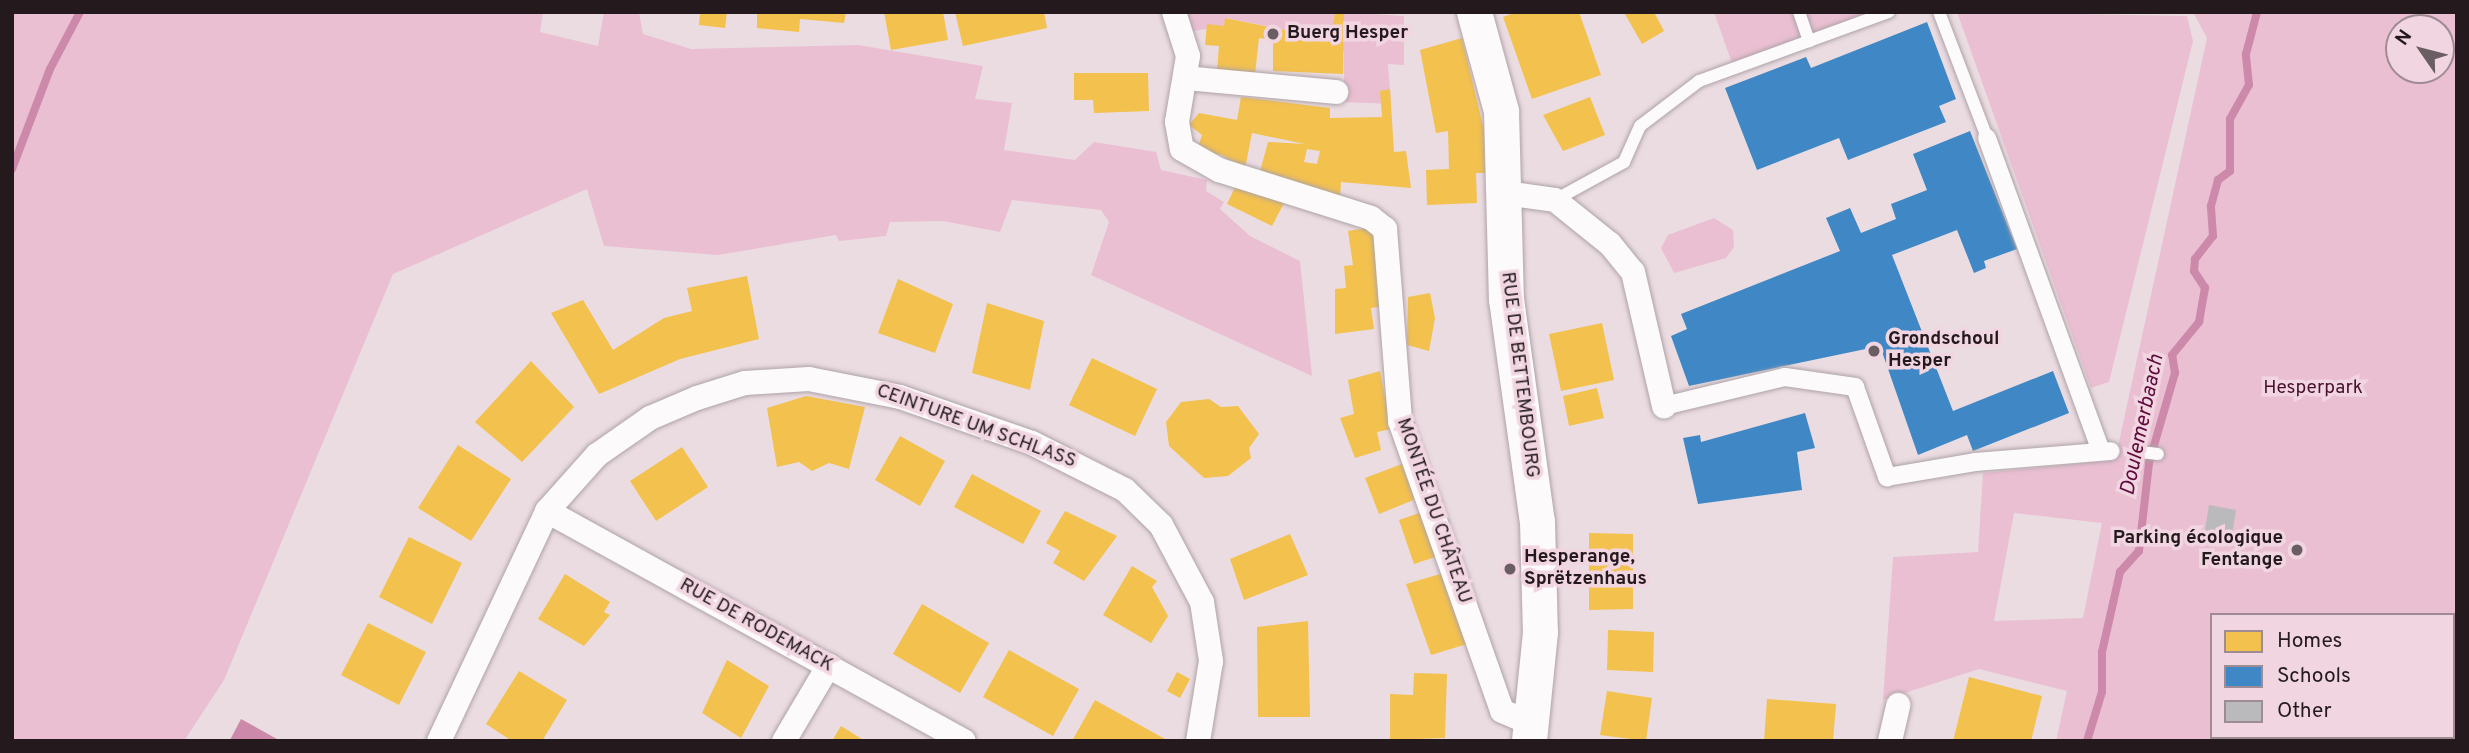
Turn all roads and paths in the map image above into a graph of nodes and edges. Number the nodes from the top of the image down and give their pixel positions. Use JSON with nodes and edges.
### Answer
{"nodes":[{"id":1,"x":1174,"y":12,"type":"edge"},
{"id":2,"x":1474,"y":12,"type":"edge"},
{"id":3,"x":1799,"y":12,"type":"edge"},
{"id":4,"x":1889,"y":12,"type":"edge"},
{"id":5,"x":1940,"y":12,"type":"edge"},
{"id":6,"x":1810,"y":41,"type":"junction"},
{"id":7,"x":1185,"y":78,"type":"junction"},
{"id":8,"x":1336,"y":92,"type":"dead end"},
{"id":9,"x":1987,"y":138,"type":"joint"},
{"id":10,"x":1505,"y":193,"type":"junction"},
{"id":11,"x":1555,"y":200,"type":"junction"},
{"id":12,"x":1664,"y":406,"type":"joint"},
{"id":13,"x":2141,"y":452,"type":"dead end"},
{"id":14,"x":2158,"y":454,"type":"dead end"},
{"id":15,"x":547,"y":511,"type":"junction"},
{"id":16,"x":828,"y":666,"type":"junction"},
{"id":17,"x":1898,"y":705,"type":"dead end"},
{"id":18,"x":1531,"y":733,"type":"edge"},
{"id":19,"x":439,"y":741,"type":"edge"},
{"id":20,"x":784,"y":741,"type":"edge"},
{"id":21,"x":964,"y":741,"type":"edge"},
{"id":22,"x":1198,"y":741,"type":"edge"},
{"id":23,"x":1890,"y":741,"type":"edge"}],
"edges":[{"from":1,"to":7,"type":"street","name":"MONTÉE DU CHÂTEAU"},
{"from":2,"to":10,"type":"main road","name":"RUE DE BETTEMBOURG"},
{"from":3,"to":6,"type":"lane"},
{"from":4,"to":6,"type":"lane"},
{"from":5,"to":9,"type":"lane"},
{"from":6,"to":11,"type":"lane"},
{"from":7,"to":8,"type":"street"},
{"from":7,"to":18,"type":"street","name":"MONTÉE DU CHÂTEAU"},
{"from":9,"to":12,"type":"street"},
{"from":10,"to":11,"type":"street"},
{"from":10,"to":18,"type":"main road","name":"RUE DE BETTEMBOURG"},
{"from":11,"to":12,"type":"street"},
{"from":13,"to":14,"type":"lane"},
{"from":15,"to":16,"type":"street","name":"RUE DE RODEMACK"},
{"from":15,"to":19,"type":"street","name":"CEINTURE UM SCHLASS"},
{"from":15,"to":22,"type":"street","name":"CEINTURE UM SCHLASS"},
{"from":16,"to":20,"type":"street"},
{"from":16,"to":21,"type":"street","name":"RUE DE RODEMACK"},
{"from":17,"to":23,"type":"street"}]}
